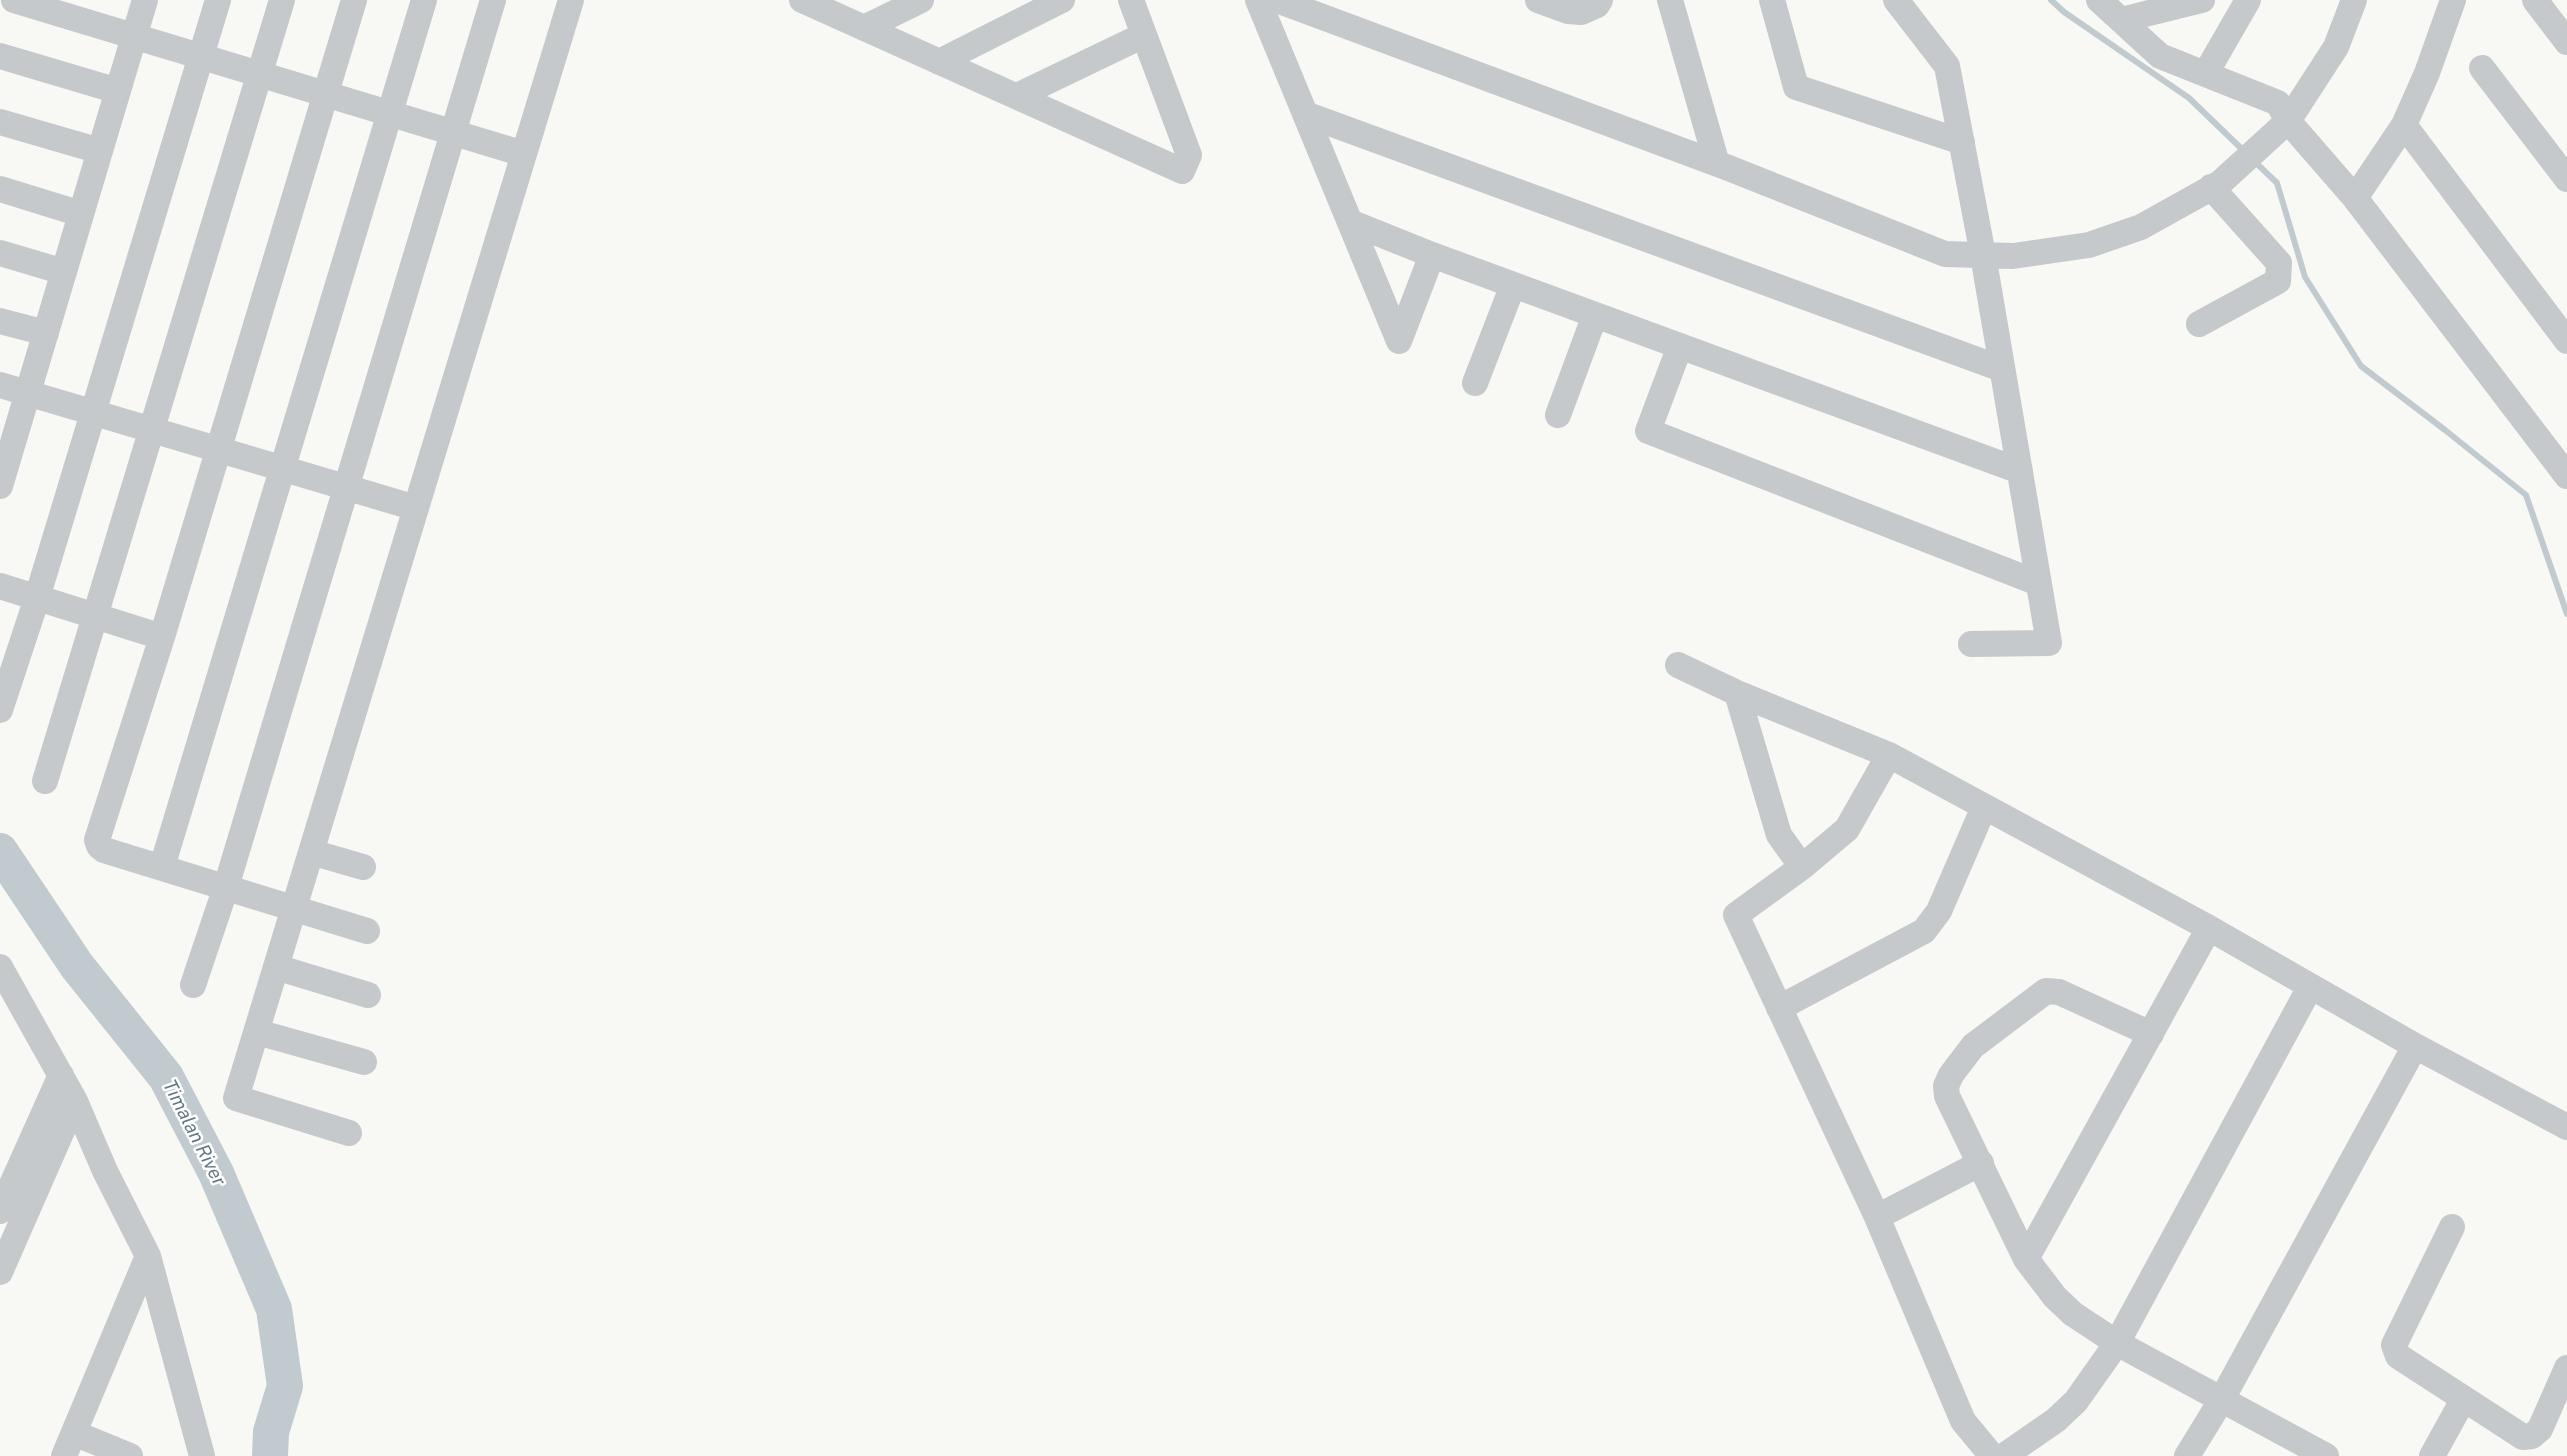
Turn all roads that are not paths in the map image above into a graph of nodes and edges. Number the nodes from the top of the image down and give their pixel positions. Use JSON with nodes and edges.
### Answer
{"nodes":[{"id":1,"x":14,"y":0,"type":"edge"},
{"id":2,"x":145,"y":0,"type":"edge"},
{"id":3,"x":218,"y":0,"type":"edge"},
{"id":4,"x":282,"y":0,"type":"edge"},
{"id":5,"x":354,"y":0,"type":"edge"},
{"id":6,"x":424,"y":0,"type":"edge"},
{"id":7,"x":493,"y":0,"type":"edge"},
{"id":8,"x":570,"y":0,"type":"edge"},
{"id":9,"x":802,"y":0,"type":"edge"},
{"id":10,"x":921,"y":0,"type":"edge"},
{"id":11,"x":1062,"y":0,"type":"edge"},
{"id":12,"x":1131,"y":0,"type":"edge"},
{"id":13,"x":1258,"y":0,"type":"edge"},
{"id":14,"x":1277,"y":0,"type":"edge"},
{"id":15,"x":1538,"y":0,"type":"edge"},
{"id":16,"x":1600,"y":0,"type":"edge"},
{"id":17,"x":1670,"y":0,"type":"edge"},
{"id":18,"x":1772,"y":0,"type":"edge"},
{"id":19,"x":1896,"y":0,"type":"edge"},
{"id":20,"x":2098,"y":0,"type":"edge"},
{"id":21,"x":2202,"y":0,"type":"edge"},
{"id":22,"x":2248,"y":0,"type":"edge"},
{"id":23,"x":2354,"y":0,"type":"edge"},
{"id":24,"x":2453,"y":0,"type":"edge"},
{"id":25,"x":2535,"y":0,"type":"edge"},
{"id":26,"x":2121,"y":20,"type":"junction"},
{"id":27,"x":864,"y":28,"type":"junction"},
{"id":28,"x":1144,"y":35,"type":"junction"},
{"id":29,"x":134,"y":38,"type":"junction"},
{"id":30,"x":2567,"y":42,"type":"edge"},
{"id":31,"x":0,"y":56,"type":"edge"},
{"id":32,"x":201,"y":58,"type":"junction"},
{"id":33,"x":939,"y":62,"type":"junction"},
{"id":34,"x":2482,"y":68,"type":"dead end"},
{"id":35,"x":2206,"y":73,"type":"junction"},
{"id":36,"x":259,"y":75,"type":"junction"},
{"id":37,"x":118,"y":91,"type":"junction"},
{"id":38,"x":325,"y":95,"type":"junction"},
{"id":39,"x":1017,"y":96,"type":"junction"},
{"id":40,"x":390,"y":114,"type":"junction"},
{"id":41,"x":1305,"y":114,"type":"junction"},
{"id":42,"x":2288,"y":121,"type":"junction"},
{"id":43,"x":0,"y":122,"type":"edge"},
{"id":44,"x":2404,"y":125,"type":"junction"},
{"id":45,"x":453,"y":133,"type":"junction"},
{"id":46,"x":1962,"y":142,"type":"junction"},
{"id":47,"x":100,"y":151,"type":"junction"},
{"id":48,"x":524,"y":154,"type":"junction"},
{"id":49,"x":1717,"y":164,"type":"junction"},
{"id":50,"x":2567,"y":179,"type":"edge"},
{"id":51,"x":2216,"y":185,"type":"junction"},
{"id":52,"x":0,"y":189,"type":"edge"},
{"id":53,"x":2355,"y":198,"type":"junction"},
{"id":54,"x":81,"y":214,"type":"junction"},
{"id":55,"x":1350,"y":222,"type":"junction"},
{"id":56,"x":0,"y":253,"type":"edge"},
{"id":57,"x":1432,"y":255,"type":"junction"},
{"id":58,"x":1983,"y":255,"type":"junction"},
{"id":59,"x":64,"y":272,"type":"junction"},
{"id":60,"x":1513,"y":285,"type":"junction"},
{"id":61,"x":1595,"y":315,"type":"junction"},
{"id":62,"x":0,"y":321,"type":"edge"},
{"id":63,"x":2199,"y":324,"type":"dead end"},
{"id":64,"x":46,"y":333,"type":"junction"},
{"id":65,"x":2567,"y":341,"type":"edge"},
{"id":66,"x":1680,"y":346,"type":"junction"},
{"id":67,"x":2002,"y":369,"type":"junction"},
{"id":68,"x":1475,"y":383,"type":"dead end"},
{"id":69,"x":0,"y":385,"type":"edge"},
{"id":70,"x":28,"y":393,"type":"junction"},
{"id":71,"x":93,"y":412,"type":"junction"},
{"id":72,"x":1558,"y":415,"type":"dead end"},
{"id":73,"x":152,"y":429,"type":"junction"},
{"id":74,"x":218,"y":449,"type":"junction"},
{"id":75,"x":5,"y":454,"type":"edge"},
{"id":76,"x":283,"y":468,"type":"junction"},
{"id":77,"x":2020,"y":471,"type":"junction"},
{"id":78,"x":2567,"y":476,"type":"edge"},
{"id":79,"x":0,"y":486,"type":"edge"},
{"id":80,"x":346,"y":487,"type":"junction"},
{"id":81,"x":416,"y":508,"type":"junction"},
{"id":82,"x":2038,"y":583,"type":"junction"},
{"id":83,"x":0,"y":586,"type":"edge"},
{"id":84,"x":37,"y":598,"type":"junction"},
{"id":85,"x":95,"y":616,"type":"junction"},
{"id":86,"x":162,"y":637,"type":"junction"},
{"id":87,"x":1971,"y":644,"type":"dead end"},
{"id":88,"x":1678,"y":665,"type":"dead end"},
{"id":89,"x":1737,"y":693,"type":"junction"},
{"id":90,"x":0,"y":710,"type":"edge"},
{"id":91,"x":1889,"y":755,"type":"junction"},
{"id":92,"x":45,"y":782,"type":"dead end"},
{"id":93,"x":1984,"y":807,"type":"junction"},
{"id":94,"x":311,"y":852,"type":"junction"},
{"id":95,"x":1802,"y":866,"type":"junction"},
{"id":96,"x":363,"y":867,"type":"dead end"},
{"id":97,"x":162,"y":868,"type":"junction"},
{"id":98,"x":226,"y":887,"type":"junction"},
{"id":99,"x":294,"y":908,"type":"junction"},
{"id":100,"x":2209,"y":928,"type":"junction"},
{"id":101,"x":367,"y":931,"type":"dead end"},
{"id":102,"x":0,"y":967,"type":"edge"},
{"id":103,"x":276,"y":967,"type":"junction"},
{"id":104,"x":193,"y":985,"type":"dead end"},
{"id":105,"x":2310,"y":986,"type":"junction"},
{"id":106,"x":368,"y":995,"type":"dead end"},
{"id":107,"x":1779,"y":1008,"type":"junction"},
{"id":108,"x":257,"y":1032,"type":"junction"},
{"id":109,"x":2150,"y":1034,"type":"junction"},
{"id":110,"x":2415,"y":1046,"type":"junction"},
{"id":111,"x":364,"y":1062,"type":"dead end"},
{"id":112,"x":61,"y":1075,"type":"junction"},
{"id":113,"x":75,"y":1101,"type":"junction"},
{"id":114,"x":2567,"y":1127,"type":"edge"},
{"id":115,"x":348,"y":1133,"type":"dead end"},
{"id":116,"x":1980,"y":1163,"type":"junction"},
{"id":117,"x":0,"y":1211,"type":"edge"},
{"id":118,"x":1877,"y":1217,"type":"junction"},
{"id":119,"x":2452,"y":1227,"type":"dead end"},
{"id":120,"x":148,"y":1256,"type":"junction"},
{"id":121,"x":2026,"y":1259,"type":"junction"},
{"id":122,"x":0,"y":1272,"type":"edge"},
{"id":123,"x":2117,"y":1343,"type":"junction"},
{"id":124,"x":2567,"y":1368,"type":"edge"},
{"id":125,"x":2222,"y":1399,"type":"junction"},
{"id":126,"x":2463,"y":1400,"type":"junction"},
{"id":127,"x":74,"y":1433,"type":"junction"},
{"id":128,"x":64,"y":1456,"type":"edge"},
{"id":129,"x":130,"y":1456,"type":"edge"},
{"id":130,"x":202,"y":1456,"type":"edge"},
{"id":131,"x":1992,"y":1456,"type":"edge"},
{"id":132,"x":2004,"y":1456,"type":"edge"},
{"id":133,"x":2186,"y":1456,"type":"edge"},
{"id":134,"x":2326,"y":1456,"type":"edge"},
{"id":135,"x":2432,"y":1456,"type":"edge"}],
"edges":[{"from":1,"to":29,"type":"street"},
{"from":2,"to":29,"type":"street"},
{"from":3,"to":32,"type":"street"},
{"from":4,"to":36,"type":"street"},
{"from":5,"to":38,"type":"street"},
{"from":6,"to":40,"type":"street"},
{"from":7,"to":45,"type":"street"},
{"from":8,"to":48,"type":"street"},
{"from":9,"to":27,"type":"street"},
{"from":10,"to":27,"type":"street"},
{"from":11,"to":33,"type":"street"},
{"from":12,"to":28,"type":"street"},
{"from":13,"to":41,"type":"street"},
{"from":14,"to":49,"type":"street"},
{"from":15,"to":16,"type":"street"},
{"from":17,"to":49,"type":"street"},
{"from":18,"to":46,"type":"street"},
{"from":19,"to":46,"type":"street"},
{"from":20,"to":26,"type":"street"},
{"from":21,"to":26,"type":"street"},
{"from":22,"to":35,"type":"street"},
{"from":23,"to":42,"type":"street"},
{"from":24,"to":44,"type":"street"},
{"from":25,"to":30,"type":"street"},
{"from":26,"to":35,"type":"street"},
{"from":27,"to":33,"type":"street"},
{"from":28,"to":39,"type":"street"},
{"from":28,"to":39,"type":"street"},
{"from":29,"to":32,"type":"street"},
{"from":29,"to":37,"type":"street"},
{"from":31,"to":37,"type":"street"},
{"from":32,"to":36,"type":"street"},
{"from":32,"to":71,"type":"street"},
{"from":33,"to":39,"type":"street"},
{"from":34,"to":50,"type":"street"},
{"from":35,"to":42,"type":"street"},
{"from":36,"to":38,"type":"street"},
{"from":36,"to":73,"type":"street"},
{"from":37,"to":47,"type":"street"},
{"from":38,"to":40,"type":"street"},
{"from":38,"to":74,"type":"street"},
{"from":40,"to":45,"type":"street"},
{"from":40,"to":76,"type":"street"},
{"from":41,"to":55,"type":"street"},
{"from":41,"to":67,"type":"street"},
{"from":42,"to":51,"type":"street"},
{"from":42,"to":53,"type":"street"},
{"from":43,"to":47,"type":"street"},
{"from":44,"to":53,"type":"street"},
{"from":44,"to":65,"type":"street"},
{"from":45,"to":48,"type":"street"},
{"from":45,"to":80,"type":"street"},
{"from":46,"to":58,"type":"street"},
{"from":47,"to":54,"type":"street"},
{"from":48,"to":81,"type":"street"},
{"from":49,"to":58,"type":"street"},
{"from":51,"to":58,"type":"street"},
{"from":51,"to":63,"type":"street"},
{"from":52,"to":54,"type":"street"},
{"from":53,"to":78,"type":"street"},
{"from":54,"to":59,"type":"street"},
{"from":55,"to":57,"type":"street"},
{"from":55,"to":57,"type":"street"},
{"from":56,"to":59,"type":"street"},
{"from":57,"to":60,"type":"street"},
{"from":58,"to":67,"type":"street"},
{"from":59,"to":64,"type":"street"},
{"from":60,"to":61,"type":"street"},
{"from":60,"to":68,"type":"street"},
{"from":61,"to":66,"type":"street"},
{"from":61,"to":72,"type":"street"},
{"from":62,"to":64,"type":"street"},
{"from":64,"to":70,"type":"street"},
{"from":66,"to":77,"type":"street"},
{"from":66,"to":82,"type":"street"},
{"from":67,"to":77,"type":"street"},
{"from":69,"to":70,"type":"street"},
{"from":70,"to":71,"type":"street"},
{"from":70,"to":75,"type":"street"},
{"from":71,"to":73,"type":"street"},
{"from":71,"to":84,"type":"street"},
{"from":73,"to":74,"type":"street"},
{"from":73,"to":85,"type":"street"},
{"from":74,"to":76,"type":"street"},
{"from":74,"to":86,"type":"street"},
{"from":75,"to":79,"type":"street"},
{"from":76,"to":80,"type":"street"},
{"from":76,"to":97,"type":"street"},
{"from":77,"to":82,"type":"street"},
{"from":80,"to":81,"type":"street"},
{"from":80,"to":98,"type":"street"},
{"from":81,"to":94,"type":"street"},
{"from":82,"to":87,"type":"street"},
{"from":83,"to":84,"type":"street"},
{"from":84,"to":85,"type":"street"},
{"from":84,"to":90,"type":"street"},
{"from":85,"to":86,"type":"street"},
{"from":85,"to":92,"type":"street"},
{"from":86,"to":97,"type":"street"},
{"from":88,"to":89,"type":"street"},
{"from":89,"to":91,"type":"street"},
{"from":89,"to":95,"type":"street"},
{"from":91,"to":93,"type":"street"},
{"from":91,"to":95,"type":"street"},
{"from":93,"to":100,"type":"street"},
{"from":93,"to":107,"type":"street"},
{"from":94,"to":96,"type":"street"},
{"from":94,"to":99,"type":"street"},
{"from":95,"to":107,"type":"street"},
{"from":97,"to":98,"type":"street"},
{"from":98,"to":99,"type":"street"},
{"from":98,"to":104,"type":"street"},
{"from":99,"to":101,"type":"street"},
{"from":99,"to":103,"type":"street"},
{"from":100,"to":105,"type":"street"},
{"from":100,"to":109,"type":"street"},
{"from":102,"to":112,"type":"street"},
{"from":103,"to":106,"type":"street"},
{"from":103,"to":108,"type":"street"},
{"from":105,"to":110,"type":"street"},
{"from":105,"to":123,"type":"street"},
{"from":107,"to":118,"type":"street"},
{"from":108,"to":111,"type":"street"},
{"from":108,"to":115,"type":"street"},
{"from":109,"to":116,"type":"street"},
{"from":109,"to":121,"type":"street"},
{"from":110,"to":114,"type":"street"},
{"from":110,"to":125,"type":"street"},
{"from":112,"to":113,"type":"street"},
{"from":112,"to":117,"type":"street"},
{"from":113,"to":120,"type":"street"},
{"from":113,"to":122,"type":"street"},
{"from":116,"to":118,"type":"street"},
{"from":116,"to":121,"type":"street"},
{"from":118,"to":131,"type":"street"},
{"from":119,"to":126,"type":"street"},
{"from":120,"to":127,"type":"street"},
{"from":120,"to":130,"type":"street"},
{"from":121,"to":123,"type":"street"},
{"from":123,"to":125,"type":"street"},
{"from":123,"to":132,"type":"street"},
{"from":124,"to":126,"type":"street"},
{"from":125,"to":133,"type":"street"},
{"from":125,"to":134,"type":"street"},
{"from":126,"to":135,"type":"street"},
{"from":127,"to":128,"type":"street"},
{"from":127,"to":129,"type":"street"}]}
